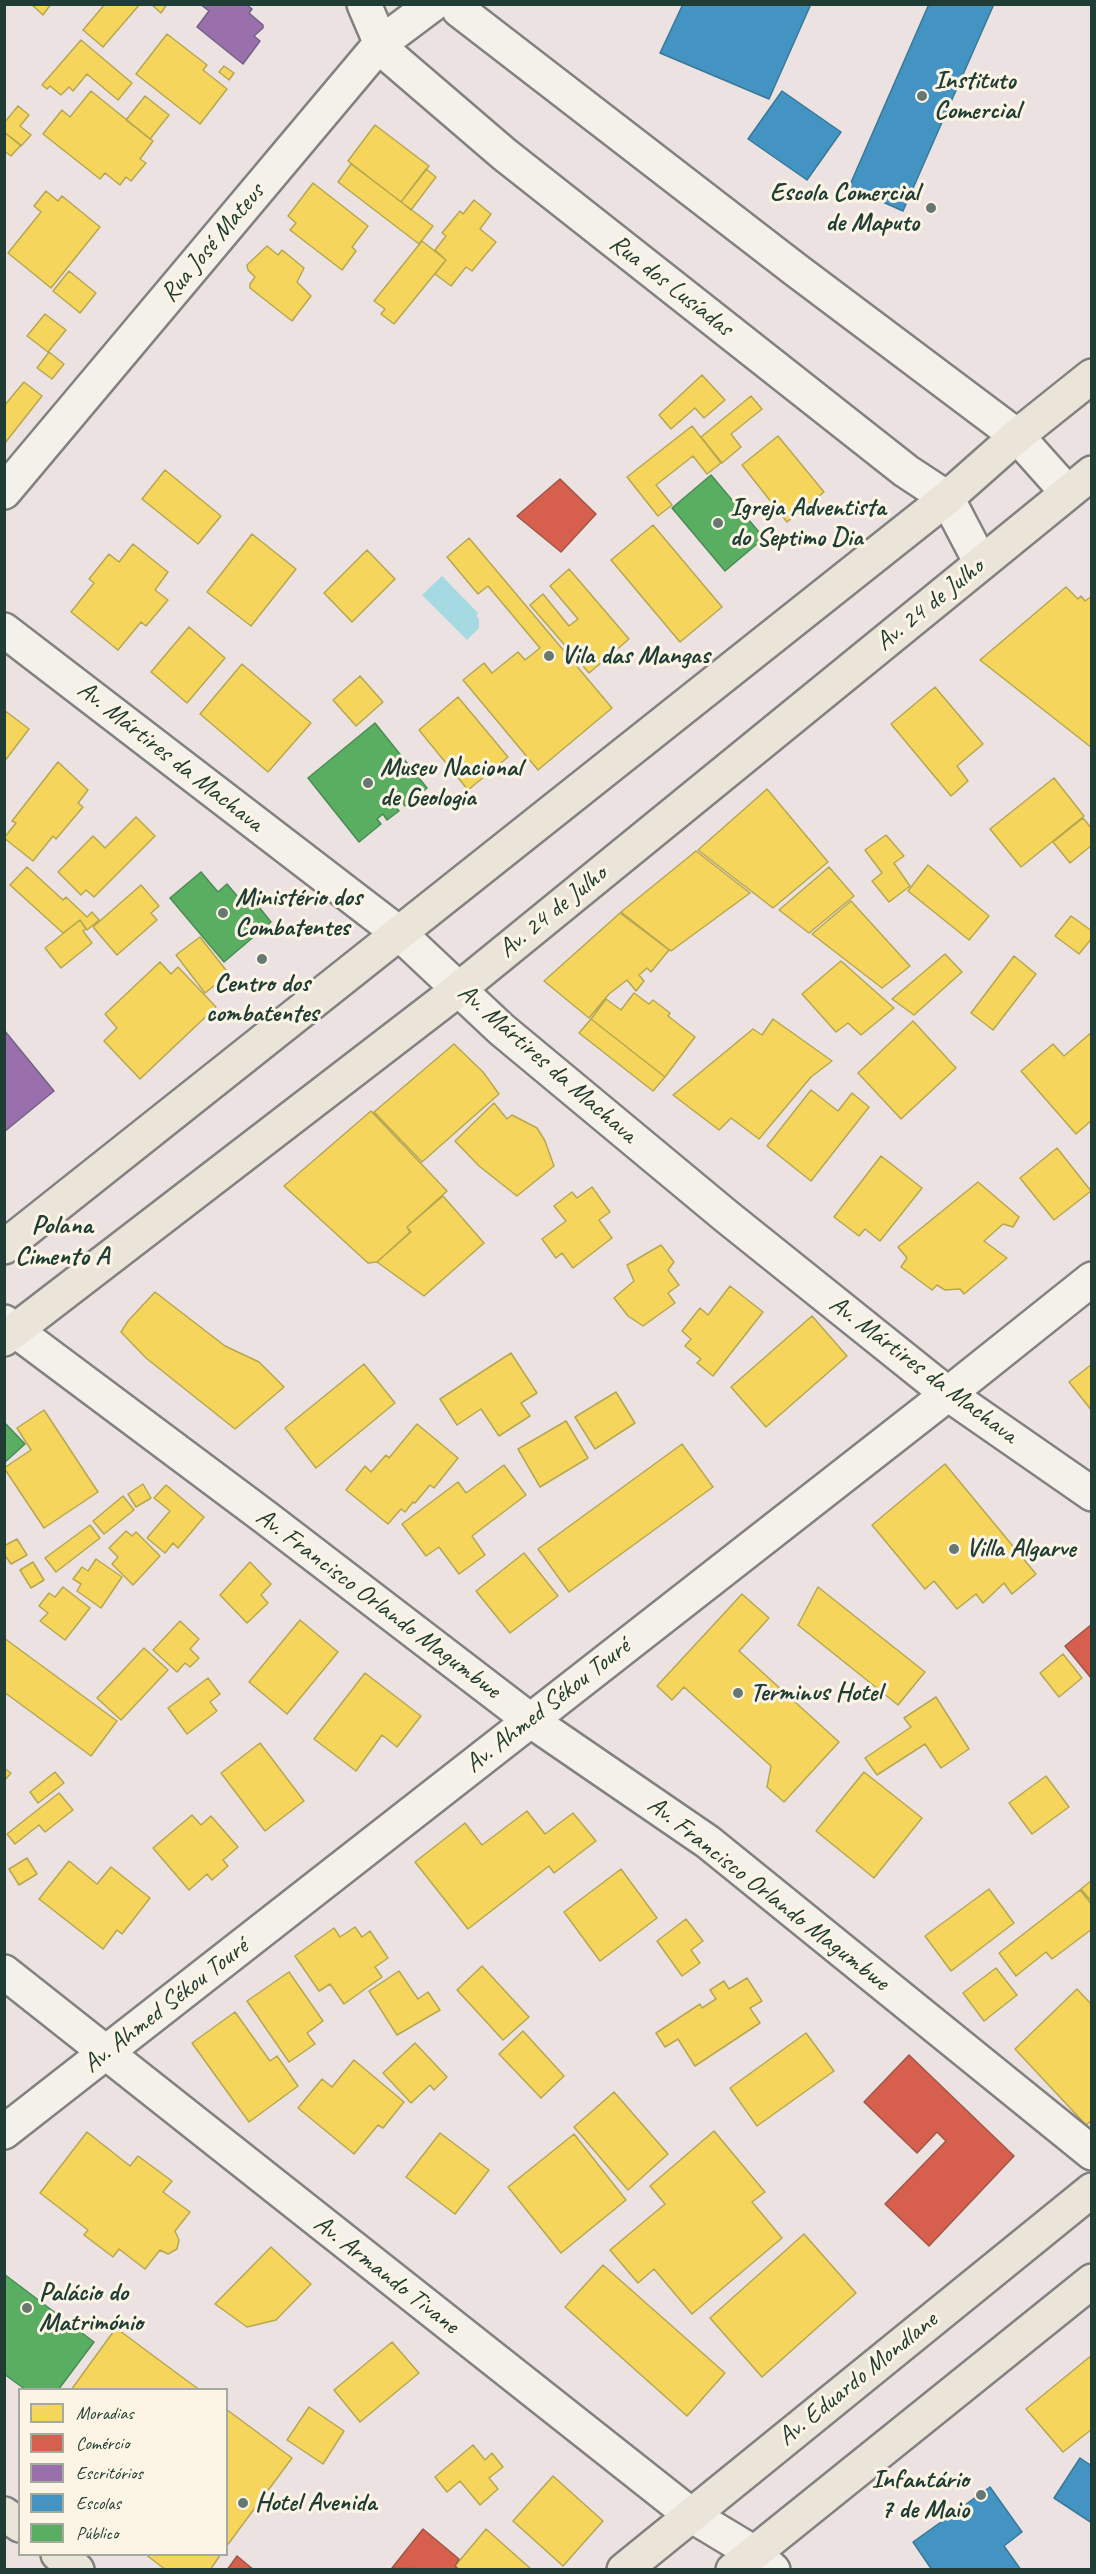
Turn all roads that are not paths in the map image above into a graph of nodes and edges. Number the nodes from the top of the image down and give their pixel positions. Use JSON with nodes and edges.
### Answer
{"nodes":[{"id":1,"x":364,"y":4,"type":"edge"},
{"id":2,"x":433,"y":4,"type":"edge"},
{"id":3,"x":457,"y":4,"type":"edge"},
{"id":4,"x":381,"y":43,"type":"junction"},
{"id":5,"x":1092,"y":376,"type":"edge"},
{"id":6,"x":1017,"y":436,"type":"junction"},
{"id":7,"x":1080,"y":482,"type":"edge"},
{"id":8,"x":4,"y":492,"type":"edge"},
{"id":9,"x":947,"y":498,"type":"junction"},
{"id":10,"x":981,"y":563,"type":"junction"},
{"id":11,"x":4,"y":630,"type":"edge"},
{"id":12,"x":400,"y":934,"type":"junction"},
{"id":13,"x":459,"y":989,"type":"junction"},
{"id":14,"x":4,"y":1247,"type":"edge"},
{"id":15,"x":1092,"y":1279,"type":"edge"},
{"id":16,"x":8,"y":1330,"type":"edge"},
{"id":17,"x":948,"y":1394,"type":"junction"},
{"id":18,"x":1092,"y":1494,"type":"edge"},
{"id":19,"x":530,"y":1720,"type":"junction"},
{"id":20,"x":4,"y":1972,"type":"edge"},
{"id":21,"x":105,"y":2054,"type":"junction"},
{"id":22,"x":4,"y":2132,"type":"edge"},
{"id":23,"x":1092,"y":2153,"type":"edge"},
{"id":24,"x":1092,"y":2190,"type":"edge"},
{"id":25,"x":1092,"y":2281,"type":"edge"},
{"id":26,"x":4,"y":2514,"type":"edge"},
{"id":27,"x":690,"y":2515,"type":"junction"},
{"id":28,"x":18,"y":2524,"type":"edge"},
{"id":29,"x":60,"y":2556,"type":"edge"},
{"id":30,"x":753,"y":2564,"type":"edge"},
{"id":31,"x":78,"y":2570,"type":"edge"},
{"id":32,"x":624,"y":2570,"type":"edge"}],
"edges":[{"from":1,"to":4,"type":"street","name":"Rua dos Lusíadas"},
{"from":2,"to":4,"type":"street","name":"Rua José Mateus"},
{"from":3,"to":6,"type":"street"},
{"from":4,"to":8,"type":"street","name":"Rua José Mateus"},
{"from":4,"to":9,"type":"street","name":"Rua dos Lusíadas"},
{"from":5,"to":6,"type":"main road"},
{"from":6,"to":7,"type":"street"},
{"from":6,"to":9,"type":"main road"},
{"from":7,"to":10,"type":"main road","name":"Av. 24 de Julho"},
{"from":9,"to":10,"type":"street","name":"Rua dos Lusíadas"},
{"from":9,"to":12,"type":"main road"},
{"from":10,"to":13,"type":"main road","name":"Av. 24 de Julho"},
{"from":11,"to":12,"type":"street","name":"Av. Mártires da Machava"},
{"from":12,"to":13,"type":"street","name":"Av. Mártires da Machava"},
{"from":12,"to":14,"type":"main road"},
{"from":13,"to":16,"type":"main road","name":"Av. 24 de Julho"},
{"from":13,"to":17,"type":"street","name":"Av. Mártires da Machava"},
{"from":15,"to":17,"type":"street","name":"Av. Ahmed Sékou Touré"},
{"from":16,"to":19,"type":"street","name":"Av. Francisco Orlando Magumbwe"},
{"from":17,"to":18,"type":"street","name":"Av. Mártires da Machava"},
{"from":17,"to":19,"type":"street","name":"Av. Ahmed Sékou Touré"},
{"from":19,"to":21,"type":"street","name":"Av. Ahmed Sékou Touré"},
{"from":19,"to":23,"type":"street","name":"Av. Francisco Orlando Magumbwe"},
{"from":20,"to":21,"type":"street","name":"Av. Armando Tivane"},
{"from":21,"to":22,"type":"street","name":"Av. Ahmed Sékou Touré"},
{"from":21,"to":27,"type":"street","name":"Av. Armando Tivane"},
{"from":24,"to":27,"type":"main road","name":"Av. Eduardo Mondlane"},
{"from":25,"to":30,"type":"main road"},
{"from":26,"to":28,"type":"main road"},
{"from":27,"to":30,"type":"street","name":"Av. Armando Tivane"},
{"from":27,"to":32,"type":"main road","name":"Av. Eduardo Mondlane"},
{"from":29,"to":31,"type":"main road"}]}
